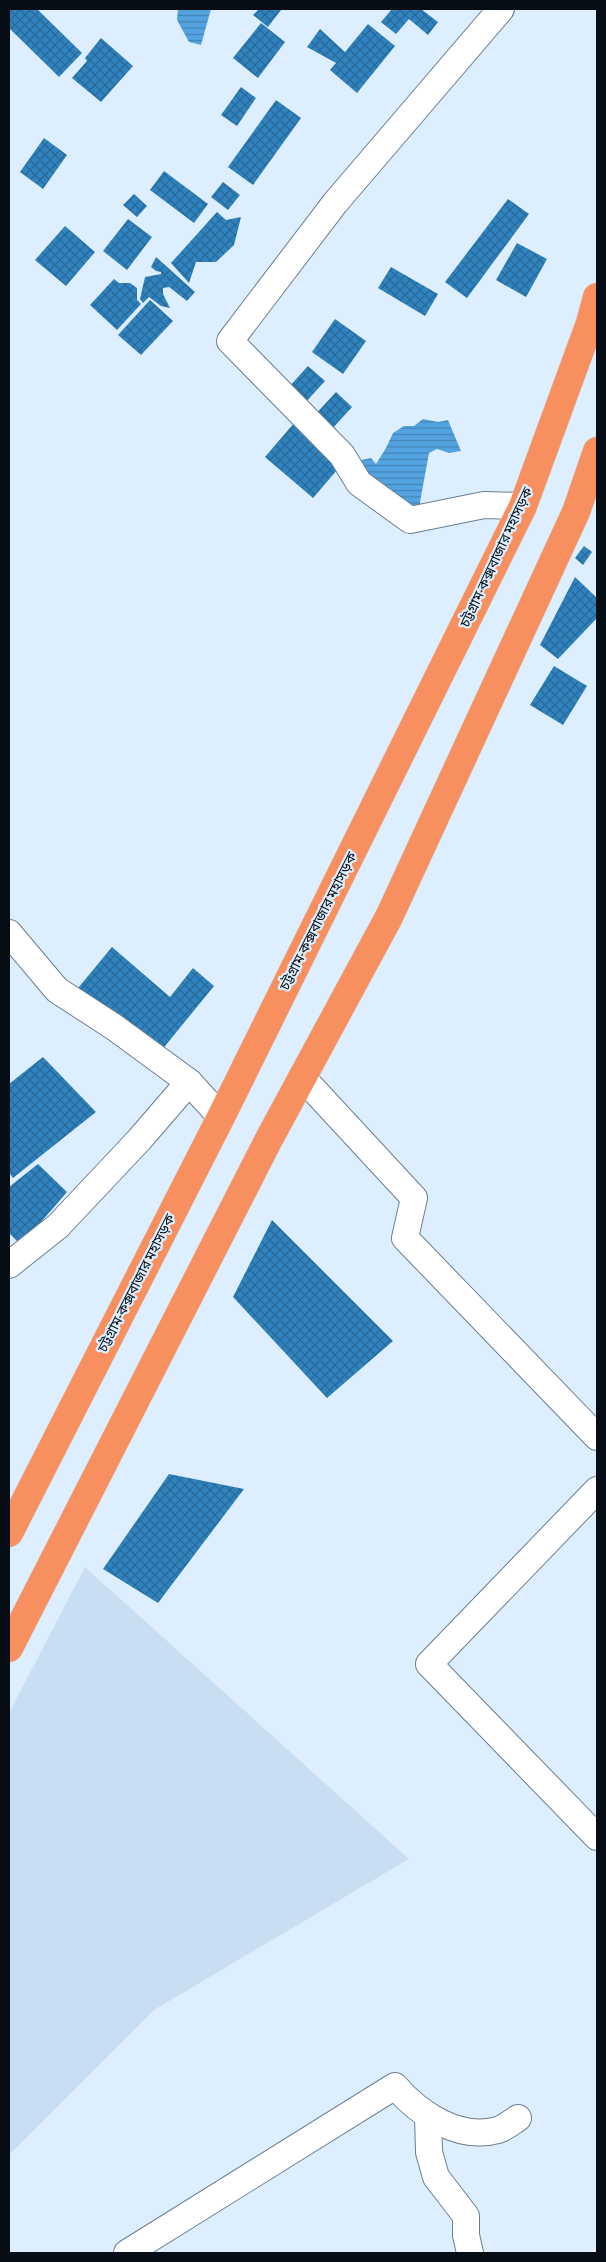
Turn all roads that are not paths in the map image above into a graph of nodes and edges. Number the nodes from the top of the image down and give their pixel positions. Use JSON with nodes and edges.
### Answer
{"nodes":[{"id":1,"x":501,"y":9,"type":"edge"},
{"id":2,"x":597,"y":296,"type":"edge"},
{"id":3,"x":597,"y":451,"type":"edge"},
{"id":4,"x":523,"y":506,"type":"junction"},
{"id":5,"x":9,"y":933,"type":"edge"},
{"id":6,"x":302,"y":1078,"type":"junction"},
{"id":7,"x":189,"y":1082,"type":"junction"},
{"id":8,"x":221,"y":1117,"type":"junction"},
{"id":9,"x":9,"y":1265,"type":"edge"},
{"id":10,"x":597,"y":1437,"type":"edge"},
{"id":11,"x":597,"y":1490,"type":"edge"},
{"id":12,"x":9,"y":1532,"type":"edge"},
{"id":13,"x":9,"y":1648,"type":"edge"},
{"id":14,"x":597,"y":1837,"type":"edge"},
{"id":15,"x":428,"y":2115,"type":"junction"},
{"id":16,"x":518,"y":2118,"type":"dead end"},
{"id":17,"x":127,"y":2253,"type":"edge"},
{"id":18,"x":470,"y":2253,"type":"edge"}],
"edges":[{"from":1,"to":4,"type":"street"},
{"from":2,"to":4,"type":"highway","name":"চট্টগ্রাম-কক্সবাজার মহাসড়ক"},
{"from":3,"to":6,"type":"highway"},
{"from":4,"to":8,"type":"highway","name":"চট্টগ্রাম-কক্সবাজার মহাসড়ক"},
{"from":5,"to":7,"type":"street"},
{"from":6,"to":10,"type":"street"},
{"from":6,"to":13,"type":"highway"},
{"from":7,"to":8,"type":"street"},
{"from":7,"to":9,"type":"street"},
{"from":8,"to":12,"type":"highway","name":"চট্টগ্রাম-কক্সবাজার মহাসড়ক"},
{"from":11,"to":14,"type":"street"},
{"from":15,"to":16,"type":"street"},
{"from":15,"to":17,"type":"street"},
{"from":15,"to":18,"type":"street"}]}
